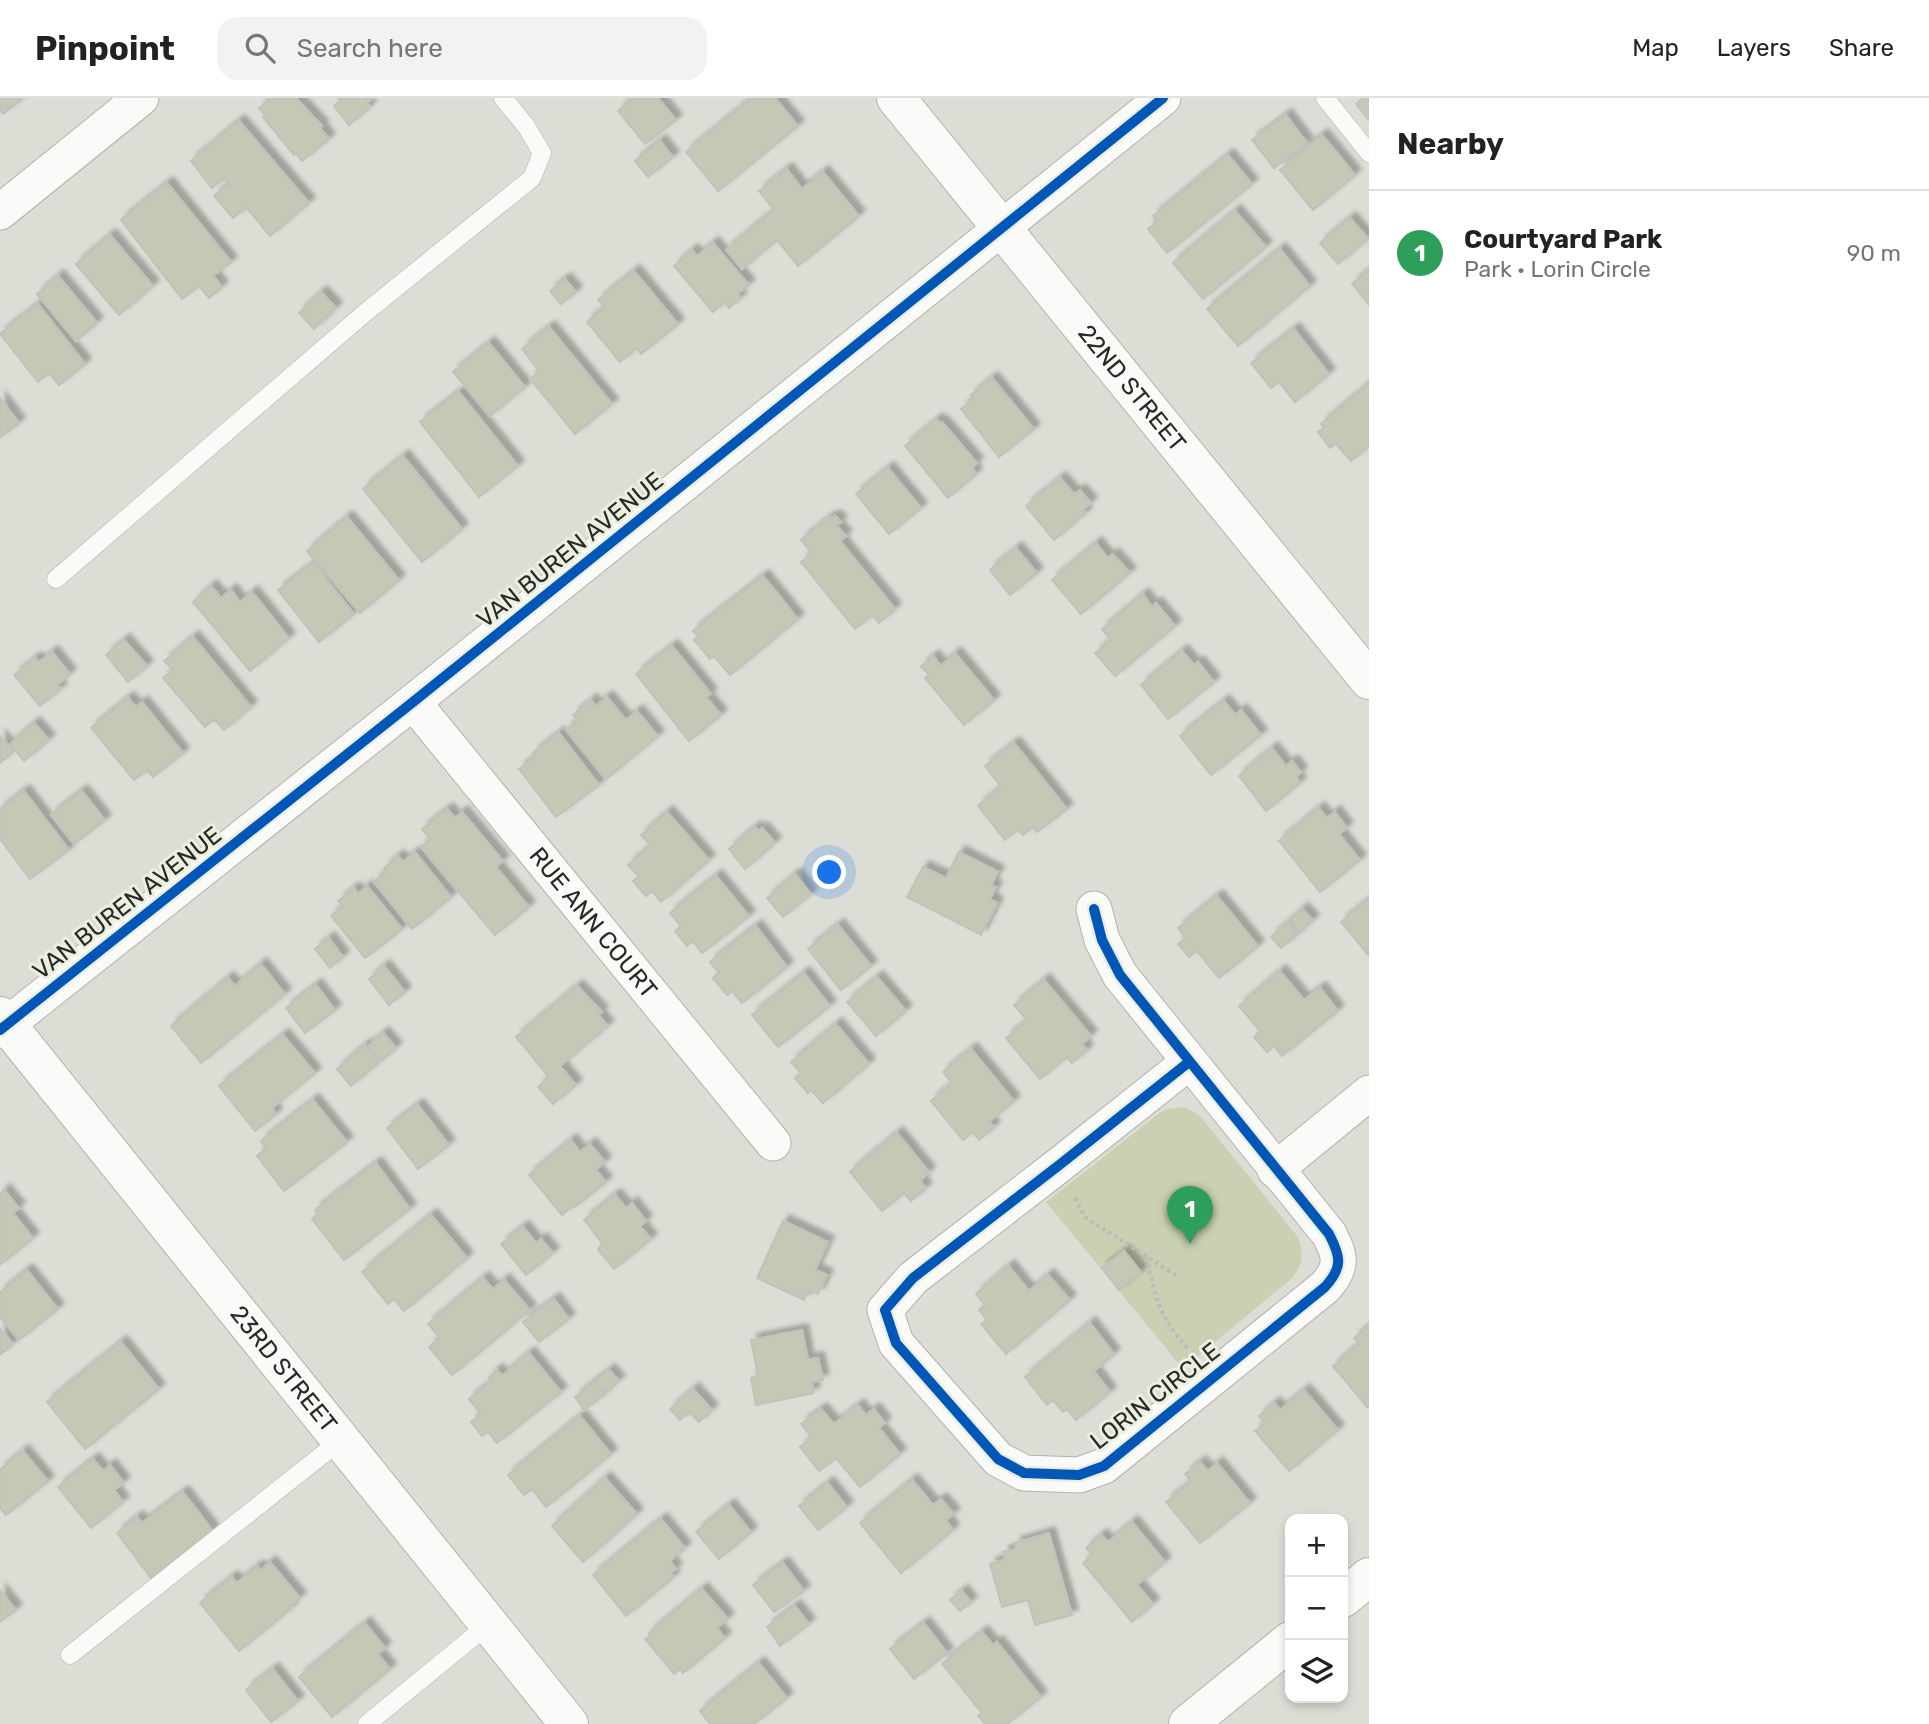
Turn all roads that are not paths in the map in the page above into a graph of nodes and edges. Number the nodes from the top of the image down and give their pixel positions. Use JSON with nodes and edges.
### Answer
{"nodes":[{"id":1,"x":141,"y":98,"type":"edge"},
{"id":2,"x":503,"y":98,"type":"edge"},
{"id":3,"x":896,"y":98,"type":"edge"},
{"id":4,"x":1163,"y":98,"type":"edge"},
{"id":5,"x":1325,"y":98,"type":"edge"},
{"id":6,"x":1369,"y":153,"type":"edge"},
{"id":7,"x":0,"y":212,"type":"edge"},
{"id":8,"x":1002,"y":228,"type":"junction"},
{"id":9,"x":55,"y":579,"type":"dead end"},
{"id":10,"x":1369,"y":680,"type":"edge"},
{"id":11,"x":413,"y":702,"type":"junction"},
{"id":12,"x":1094,"y":909,"type":"dead end"},
{"id":13,"x":2,"y":1024,"type":"edge"},
{"id":14,"x":1189,"y":1062,"type":"junction"},
{"id":15,"x":1369,"y":1093,"type":"edge"},
{"id":16,"x":773,"y":1143,"type":"dead end"},
{"id":17,"x":1275,"y":1170,"type":"junction"},
{"id":18,"x":341,"y":1440,"type":"junction"},
{"id":19,"x":1369,"y":1577,"type":"edge"},
{"id":20,"x":1348,"y":1594,"type":"edge"},
{"id":21,"x":489,"y":1624,"type":"junction"},
{"id":22,"x":1285,"y":1645,"type":"edge"},
{"id":23,"x":70,"y":1656,"type":"dead end"},
{"id":24,"x":367,"y":1724,"type":"edge"},
{"id":25,"x":569,"y":1724,"type":"edge"},
{"id":26,"x":1188,"y":1724,"type":"edge"}],
"edges":[{"from":1,"to":7,"type":"street"},
{"from":2,"to":9,"type":"lane"},
{"from":3,"to":8,"type":"street","name":"22ND STREET"},
{"from":4,"to":8,"type":"street","name":"VAN BUREN AVENUE"},
{"from":5,"to":6,"type":"lane"},
{"from":8,"to":10,"type":"street","name":"22ND STREET"},
{"from":8,"to":11,"type":"street","name":"VAN BUREN AVENUE"},
{"from":11,"to":13,"type":"street","name":"VAN BUREN AVENUE"},
{"from":11,"to":16,"type":"street","name":"RUE ANN COURT"},
{"from":12,"to":14,"type":"street"},
{"from":13,"to":18,"type":"street","name":"23RD STREET"},
{"from":14,"to":17,"type":"street","name":"LORIN CIRCLE"},
{"from":14,"to":17,"type":"street","name":"LORIN CIRCLE"},
{"from":15,"to":17,"type":"street"},
{"from":18,"to":21,"type":"street","name":"23RD STREET"},
{"from":18,"to":23,"type":"lane"},
{"from":19,"to":20,"type":"street"},
{"from":21,"to":24,"type":"lane"},
{"from":21,"to":25,"type":"street","name":"23RD STREET"},
{"from":22,"to":26,"type":"street"}]}
